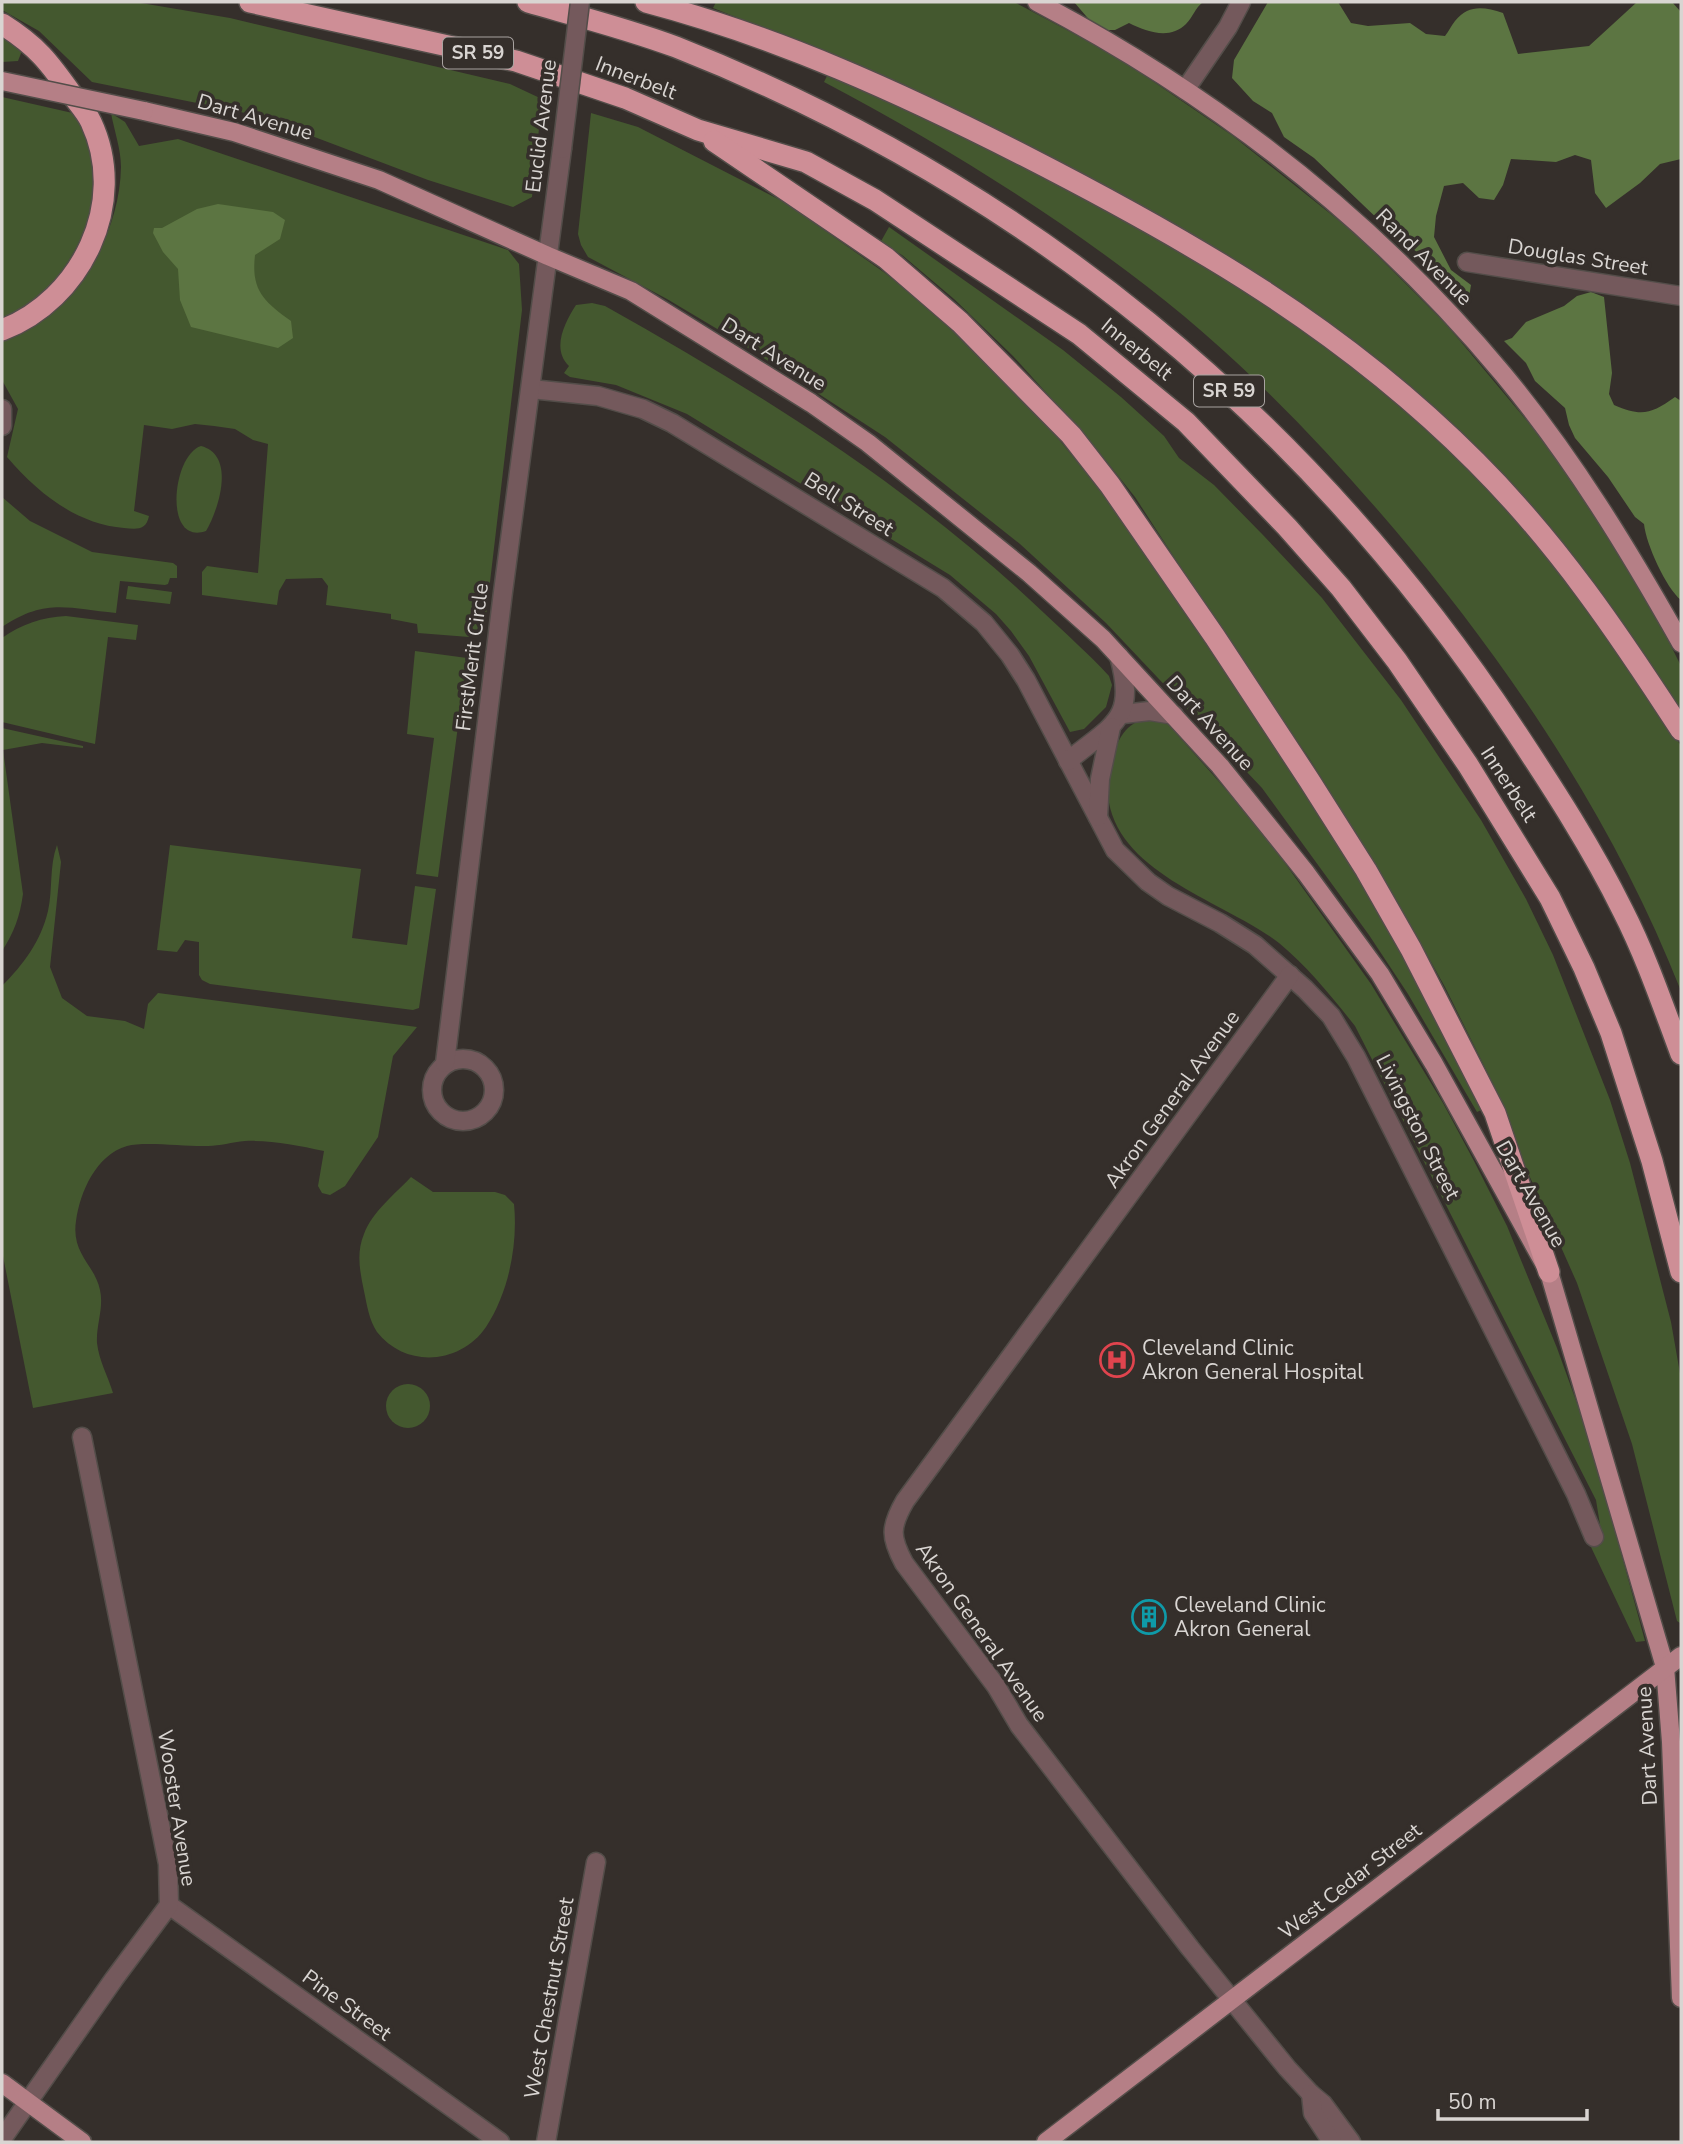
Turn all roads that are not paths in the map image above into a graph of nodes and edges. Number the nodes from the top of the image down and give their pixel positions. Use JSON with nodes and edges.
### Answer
{"nodes":[{"id":1,"x":250,"y":2,"type":"edge"},
{"id":2,"x":528,"y":2,"type":"edge"},
{"id":3,"x":580,"y":2,"type":"edge"},
{"id":4,"x":646,"y":2,"type":"edge"},
{"id":5,"x":1037,"y":2,"type":"edge"},
{"id":6,"x":1241,"y":2,"type":"edge"},
{"id":7,"x":2,"y":24,"type":"edge"},
{"id":8,"x":2,"y":81,"type":"edge"},
{"id":9,"x":1185,"y":90,"type":"junction"},
{"id":10,"x":698,"y":130,"type":"junction"},
{"id":11,"x":548,"y":256,"type":"junction"},
{"id":12,"x":1467,"y":262,"type":"dead end"},
{"id":13,"x":1681,"y":296,"type":"edge"},
{"id":14,"x":2,"y":330,"type":"edge"},
{"id":15,"x":531,"y":389,"type":"junction"},
{"id":16,"x":2,"y":409,"type":"edge"},
{"id":17,"x":2,"y":426,"type":"edge"},
{"id":18,"x":1681,"y":643,"type":"edge"},
{"id":19,"x":1119,"y":656,"type":"junction"},
{"id":20,"x":1174,"y":715,"type":"junction"},
{"id":21,"x":1117,"y":720,"type":"junction"},
{"id":22,"x":1681,"y":730,"type":"edge"},
{"id":23,"x":1068,"y":761,"type":"junction"},
{"id":24,"x":1098,"y":820,"type":"junction"},
{"id":25,"x":1290,"y":975,"type":"junction"},
{"id":26,"x":1681,"y":1054,"type":"edge"},
{"id":27,"x":445,"y":1063,"type":"dead end"},
{"id":28,"x":1549,"y":1272,"type":"junction"},
{"id":29,"x":1681,"y":1272,"type":"edge"},
{"id":30,"x":82,"y":1437,"type":"dead end"},
{"id":31,"x":1594,"y":1537,"type":"dead end"},
{"id":32,"x":1681,"y":1656,"type":"edge"},
{"id":33,"x":1665,"y":1667,"type":"junction"},
{"id":34,"x":596,"y":1862,"type":"dead end"},
{"id":35,"x":169,"y":1905,"type":"junction"},
{"id":36,"x":1681,"y":1998,"type":"edge"},
{"id":37,"x":1232,"y":2000,"type":"junction"},
{"id":38,"x":2,"y":2083,"type":"edge"},
{"id":39,"x":1311,"y":2094,"type":"junction"},
{"id":40,"x":27,"y":2102,"type":"junction"},
{"id":41,"x":2,"y":2139,"type":"edge"},
{"id":42,"x":82,"y":2142,"type":"edge"},
{"id":43,"x":500,"y":2142,"type":"edge"},
{"id":44,"x":546,"y":2142,"type":"edge"},
{"id":45,"x":1046,"y":2142,"type":"edge"},
{"id":46,"x":1332,"y":2142,"type":"edge"},
{"id":47,"x":1351,"y":2142,"type":"edge"}],
"edges":[{"from":1,"to":10,"type":"highway","name":"Innerbelt","number":"SR 59"},
{"from":2,"to":26,"type":"highway","name":"Innerbelt","number":"SR 59"},
{"from":3,"to":11,"type":"street","name":"Euclid Avenue","bridge":true},
{"from":4,"to":22,"type":"highway"},
{"from":5,"to":9,"type":"main road","name":"Rand Avenue"},
{"from":6,"to":9,"type":"street"},
{"from":7,"to":14,"type":"highway"},
{"from":8,"to":11,"type":"main road","name":"Dart Avenue","bridge":true},
{"from":9,"to":18,"type":"main road","name":"Rand Avenue"},
{"from":10,"to":28,"type":"highway"},
{"from":10,"to":29,"type":"highway","name":"Innerbelt","number":"SR 59"},
{"from":11,"to":15,"type":"street","name":"FirstMerit Circle"},
{"from":11,"to":19,"type":"main road","name":"Dart Avenue"},
{"from":12,"to":13,"type":"street","name":"Douglas Street"},
{"from":15,"to":23,"type":"street","name":"Bell Street"},
{"from":15,"to":27,"type":"street","name":"FirstMerit Circle"},
{"from":16,"to":17,"type":"street"},
{"from":19,"to":20,"type":"main road","name":"Dart Avenue"},
{"from":19,"to":21,"type":"street"},
{"from":20,"to":21,"type":"street"},
{"from":20,"to":28,"type":"main road","name":"Dart Avenue"},
{"from":21,"to":23,"type":"street"},
{"from":21,"to":24,"type":"street"},
{"from":23,"to":24,"type":"street","name":"Livingston Street"},
{"from":24,"to":25,"type":"street","name":"Livingston Street"},
{"from":25,"to":31,"type":"street","name":"Livingston Street"},
{"from":25,"to":37,"type":"street","name":"Akron General Avenue"},
{"from":28,"to":33,"type":"main road","name":"Dart Avenue"},
{"from":30,"to":35,"type":"street","name":"Wooster Avenue"},
{"from":32,"to":33,"type":"main road","name":"West Cedar Street"},
{"from":33,"to":36,"type":"main road","name":"Dart Avenue"},
{"from":33,"to":37,"type":"main road","name":"West Cedar Street"},
{"from":34,"to":44,"type":"street","name":"West Chestnut Street"},
{"from":35,"to":40,"type":"street","name":"Wooster Avenue"},
{"from":35,"to":43,"type":"street","name":"Pine Street"},
{"from":37,"to":39,"type":"street","name":"Akron General Avenue"},
{"from":37,"to":45,"type":"main road","name":"West Cedar Street"},
{"from":38,"to":40,"type":"main road"},
{"from":39,"to":46,"type":"street","name":"Akron General Avenue"},
{"from":39,"to":47,"type":"street","name":"Akron General Avenue"},
{"from":40,"to":41,"type":"street","name":"Wooster Avenue"},
{"from":40,"to":42,"type":"main road"}]}
